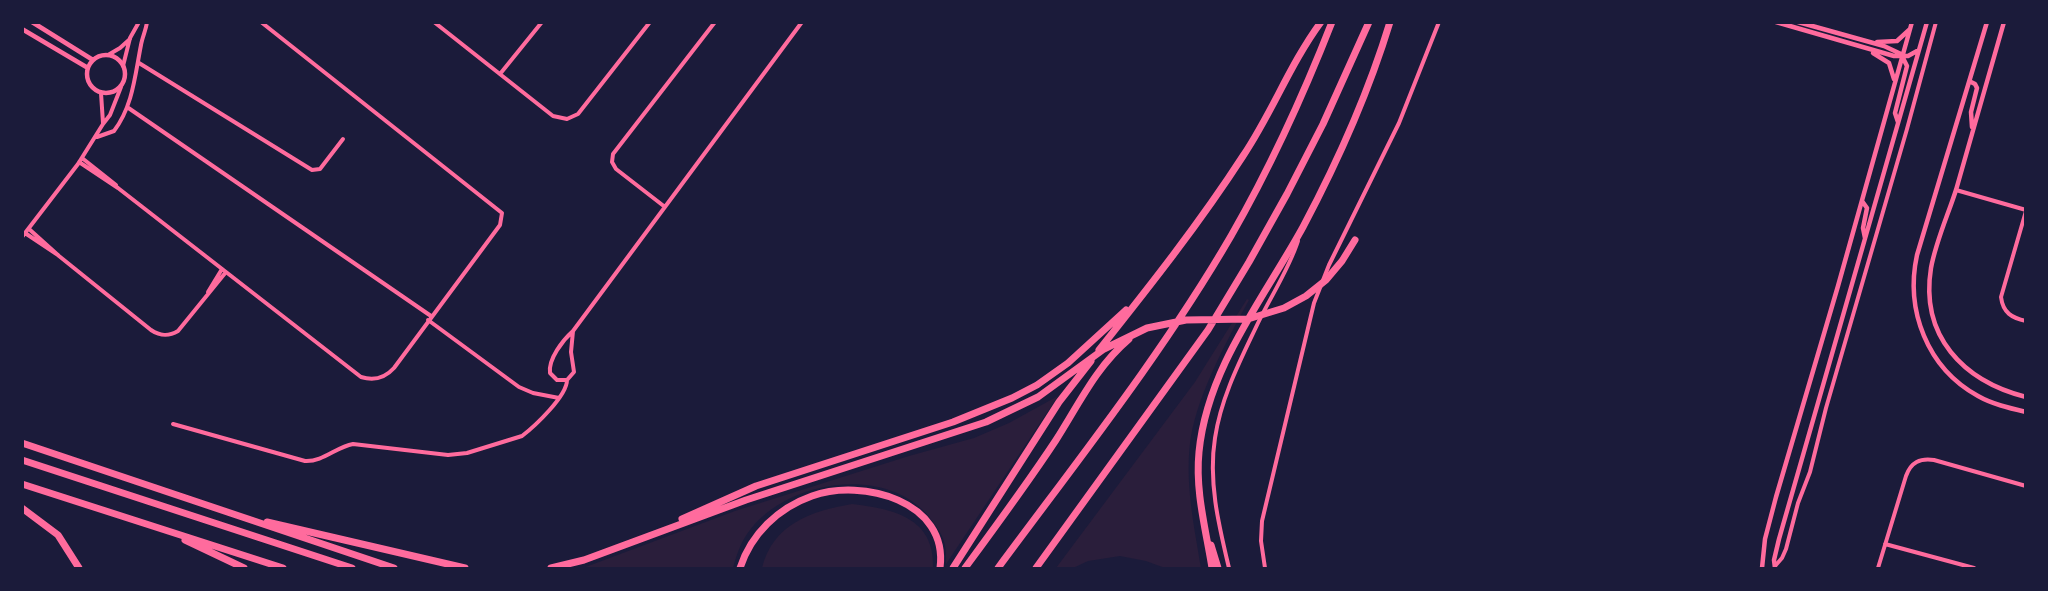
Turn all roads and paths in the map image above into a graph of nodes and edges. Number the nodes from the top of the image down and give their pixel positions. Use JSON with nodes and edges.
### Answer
{"nodes":[{"id":1,"x":32,"y":22,"type":"edge"},
{"id":2,"x":139,"y":22,"type":"edge"},
{"id":3,"x":147,"y":22,"type":"edge"},
{"id":4,"x":261,"y":22,"type":"edge"},
{"id":5,"x":542,"y":22,"type":"edge"},
{"id":6,"x":715,"y":22,"type":"edge"},
{"id":7,"x":802,"y":22,"type":"edge"},
{"id":8,"x":1321,"y":22,"type":"edge"},
{"id":9,"x":1332,"y":22,"type":"edge"},
{"id":10,"x":1369,"y":22,"type":"edge"},
{"id":11,"x":1390,"y":22,"type":"edge"},
{"id":12,"x":1439,"y":22,"type":"edge"},
{"id":13,"x":1776,"y":22,"type":"edge"},
{"id":14,"x":1798,"y":22,"type":"edge"},
{"id":15,"x":1927,"y":22,"type":"edge"},
{"id":16,"x":1936,"y":22,"type":"edge"},
{"id":17,"x":1988,"y":22,"type":"edge"},
{"id":18,"x":2004,"y":22,"type":"edge"},
{"id":19,"x":435,"y":23,"type":"edge"},
{"id":20,"x":647,"y":24,"type":"edge"},
{"id":21,"x":1911,"y":25,"type":"edge"},
{"id":22,"x":22,"y":29,"type":"edge"},
{"id":23,"x":130,"y":38,"type":"junction"},
{"id":24,"x":1865,"y":41,"type":"junction"},
{"id":25,"x":1866,"y":48,"type":"junction"},
{"id":26,"x":1918,"y":51,"type":"junction"},
{"id":27,"x":108,"y":55,"type":"junction"},
{"id":28,"x":1903,"y":57,"type":"junction"},
{"id":29,"x":93,"y":60,"type":"junction"},
{"id":30,"x":139,"y":63,"type":"junction"},
{"id":31,"x":123,"y":66,"type":"junction"},
{"id":32,"x":88,"y":69,"type":"junction"},
{"id":33,"x":500,"y":74,"type":"junction"},
{"id":34,"x":1971,"y":82,"type":"junction"},
{"id":35,"x":1894,"y":84,"type":"junction"},
{"id":36,"x":121,"y":87,"type":"junction"},
{"id":37,"x":101,"y":93,"type":"junction"},
{"id":38,"x":127,"y":106,"type":"junction"},
{"id":39,"x":1898,"y":122,"type":"junction"},
{"id":40,"x":103,"y":123,"type":"junction"},
{"id":41,"x":1972,"y":129,"type":"junction"},
{"id":42,"x":96,"y":137,"type":"junction"},
{"id":43,"x":343,"y":139,"type":"dead end"},
{"id":44,"x":81,"y":159,"type":"junction"},
{"id":45,"x":1956,"y":190,"type":"junction"},
{"id":46,"x":1862,"y":201,"type":"junction"},
{"id":47,"x":665,"y":207,"type":"junction"},
{"id":48,"x":2025,"y":210,"type":"edge"},
{"id":49,"x":1302,"y":227,"type":"junction"},
{"id":50,"x":29,"y":229,"type":"junction"},
{"id":51,"x":24,"y":235,"type":"edge"},
{"id":52,"x":1865,"y":238,"type":"junction"},
{"id":53,"x":1355,"y":240,"type":"dead end"},
{"id":54,"x":59,"y":256,"type":"junction"},
{"id":55,"x":224,"y":270,"type":"junction"},
{"id":56,"x":1145,"y":292,"type":"junction"},
{"id":57,"x":430,"y":318,"type":"junction"},
{"id":58,"x":2025,"y":321,"type":"edge"},
{"id":59,"x":573,"y":331,"type":"junction"},
{"id":60,"x":1138,"y":332,"type":"junction"},
{"id":61,"x":567,"y":380,"type":"junction"},
{"id":62,"x":2025,"y":397,"type":"edge"},
{"id":63,"x":559,"y":398,"type":"junction"},
{"id":64,"x":2025,"y":412,"type":"edge"},
{"id":65,"x":173,"y":424,"type":"dead end"},
{"id":66,"x":22,"y":443,"type":"edge"},
{"id":67,"x":22,"y":460,"type":"edge"},
{"id":68,"x":22,"y":484,"type":"edge"},
{"id":69,"x":2025,"y":486,"type":"edge"},
{"id":70,"x":22,"y":508,"type":"edge"},
{"id":71,"x":224,"y":511,"type":"junction"},
{"id":72,"x":1205,"y":529,"type":"junction"},
{"id":73,"x":172,"y":533,"type":"junction"},
{"id":74,"x":638,"y":541,"type":"junction"},
{"id":75,"x":1885,"y":544,"type":"junction"},
{"id":76,"x":1774,"y":567,"type":"edge"},
{"id":77,"x":79,"y":568,"type":"edge"},
{"id":78,"x":244,"y":568,"type":"edge"},
{"id":79,"x":283,"y":568,"type":"edge"},
{"id":80,"x":352,"y":568,"type":"edge"},
{"id":81,"x":394,"y":568,"type":"edge"},
{"id":82,"x":465,"y":568,"type":"edge"},
{"id":83,"x":551,"y":568,"type":"edge"},
{"id":84,"x":740,"y":568,"type":"edge"},
{"id":85,"x":940,"y":568,"type":"edge"},
{"id":86,"x":953,"y":568,"type":"edge"},
{"id":87,"x":965,"y":568,"type":"edge"},
{"id":88,"x":998,"y":568,"type":"edge"},
{"id":89,"x":1036,"y":568,"type":"edge"},
{"id":90,"x":1212,"y":568,"type":"edge"},
{"id":91,"x":1218,"y":568,"type":"edge"},
{"id":92,"x":1229,"y":568,"type":"edge"},
{"id":93,"x":1266,"y":568,"type":"edge"},
{"id":94,"x":1762,"y":568,"type":"edge"},
{"id":95,"x":1878,"y":568,"type":"edge"},
{"id":96,"x":1974,"y":568,"type":"edge"}],
"edges":[{"from":1,"to":29,"type":"street"},
{"from":2,"to":23,"type":"street"},
{"from":3,"to":30,"type":"street"},
{"from":4,"to":57,"type":"street"},
{"from":5,"to":33,"type":"street"},
{"from":6,"to":47,"type":"street"},
{"from":7,"to":47,"type":"street"},
{"from":8,"to":56,"type":"highway"},
{"from":9,"to":88,"type":"highway"},
{"from":10,"to":89,"type":"highway"},
{"from":11,"to":49,"type":"highway"},
{"from":12,"to":93,"type":"street"},
{"from":13,"to":25,"type":"street"},
{"from":14,"to":24,"type":"street"},
{"from":15,"to":26,"type":"street"},
{"from":16,"to":76,"type":"street"},
{"from":17,"to":34,"type":"street"},
{"from":18,"to":41,"type":"street"},
{"from":19,"to":33,"type":"street"},
{"from":20,"to":33,"type":"street"},
{"from":21,"to":24,"type":"street"},
{"from":21,"to":28,"type":"street"},
{"from":22,"to":32,"type":"street"},
{"from":23,"to":27,"type":"street"},
{"from":23,"to":31,"type":"street"},
{"from":24,"to":28,"type":"street"},
{"from":25,"to":28,"type":"street"},
{"from":25,"to":35,"type":"street"},
{"from":26,"to":28,"type":"street"},
{"from":26,"to":39,"type":"street"},
{"from":27,"to":29,"type":"street"},
{"from":27,"to":31,"type":"street"},
{"from":28,"to":35,"type":"street"},
{"from":28,"to":39,"type":"street"},
{"from":29,"to":32,"type":"street"},
{"from":30,"to":38,"type":"street"},
{"from":30,"to":43,"type":"street"},
{"from":31,"to":36,"type":"street"},
{"from":32,"to":37,"type":"street"},
{"from":34,"to":41,"type":"street"},
{"from":34,"to":64,"type":"street"},
{"from":35,"to":46,"type":"street"},
{"from":36,"to":37,"type":"street"},
{"from":36,"to":40,"type":"street"},
{"from":37,"to":40,"type":"street"},
{"from":38,"to":42,"type":"street"},
{"from":38,"to":57,"type":"street"},
{"from":39,"to":52,"type":"street"},
{"from":40,"to":42,"type":"street"},
{"from":41,"to":45,"type":"street"},
{"from":42,"to":44,"type":"street"},
{"from":44,"to":50,"type":"street"},
{"from":44,"to":55,"type":"street"},
{"from":45,"to":48,"type":"street"},
{"from":45,"to":62,"type":"street"},
{"from":46,"to":52,"type":"street"},
{"from":46,"to":94,"type":"street"},
{"from":47,"to":59,"type":"street"},
{"from":48,"to":58,"type":"street"},
{"from":49,"to":72,"type":"highway"},
{"from":49,"to":92,"type":"street"},
{"from":50,"to":51,"type":"street"},
{"from":50,"to":54,"type":"street"},
{"from":51,"to":54,"type":"street"},
{"from":52,"to":76,"type":"street"},
{"from":53,"to":60,"type":"highway"},
{"from":54,"to":55,"type":"street"},
{"from":55,"to":57,"type":"street"},
{"from":56,"to":74,"type":"highway"},
{"from":56,"to":86,"type":"highway"},
{"from":57,"to":63,"type":"street"},
{"from":59,"to":61,"type":"street"},
{"from":59,"to":61,"type":"street"},
{"from":60,"to":74,"type":"highway"},
{"from":60,"to":87,"type":"highway"},
{"from":61,"to":63,"type":"street"},
{"from":63,"to":65,"type":"street"},
{"from":66,"to":71,"type":"highway"},
{"from":67,"to":80,"type":"highway"},
{"from":68,"to":73,"type":"highway"},
{"from":69,"to":75,"type":"street"},
{"from":70,"to":77,"type":"highway"},
{"from":71,"to":81,"type":"highway"},
{"from":71,"to":82,"type":"highway"},
{"from":72,"to":90,"type":"highway"},
{"from":72,"to":91,"type":"highway"},
{"from":73,"to":78,"type":"highway"},
{"from":73,"to":79,"type":"highway"},
{"from":74,"to":83,"type":"highway"},
{"from":75,"to":95,"type":"street"},
{"from":75,"to":96,"type":"street"},
{"from":84,"to":85,"type":"highway"}]}
